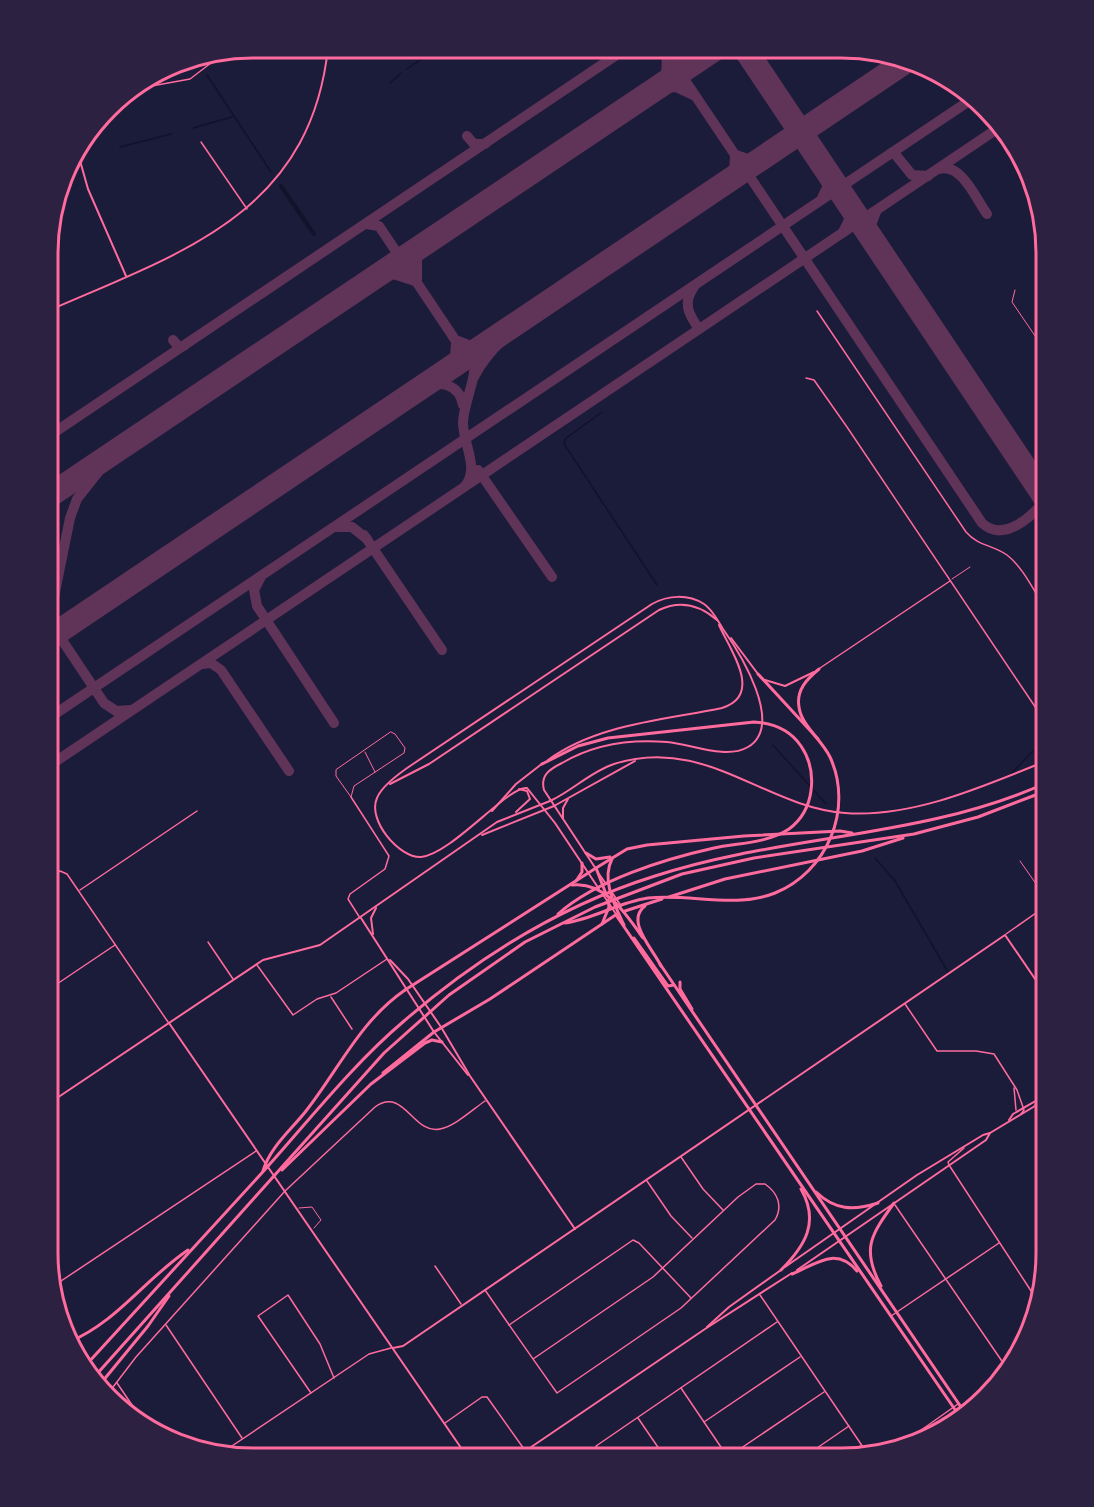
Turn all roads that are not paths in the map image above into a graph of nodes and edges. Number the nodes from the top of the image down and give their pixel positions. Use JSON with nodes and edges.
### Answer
{"nodes":[{"id":1,"x":326,"y":59,"type":"edge"},
{"id":2,"x":211,"y":63,"type":"edge"},
{"id":3,"x":156,"y":85,"type":"edge"},
{"id":4,"x":201,"y":142,"type":"dead end"},
{"id":5,"x":80,"y":165,"type":"edge"},
{"id":6,"x":247,"y":209,"type":"junction"},
{"id":7,"x":126,"y":276,"type":"junction"},
{"id":8,"x":1015,"y":291,"type":"dead end"},
{"id":9,"x":58,"y":306,"type":"edge"},
{"id":10,"x":817,"y":311,"type":"dead end"},
{"id":11,"x":1036,"y":337,"type":"edge"},
{"id":12,"x":806,"y":378,"type":"dead end"},
{"id":13,"x":970,"y":567,"type":"dead end"},
{"id":14,"x":950,"y":581,"type":"junction"},
{"id":15,"x":1036,"y":594,"type":"edge"},
{"id":16,"x":718,"y":621,"type":"junction"},
{"id":17,"x":725,"y":632,"type":"junction"},
{"id":18,"x":819,"y":669,"type":"junction"},
{"id":19,"x":758,"y":674,"type":"junction"},
{"id":20,"x":1036,"y":708,"type":"edge"},
{"id":21,"x":823,"y":745,"type":"junction"},
{"id":22,"x":364,"y":751,"type":"junction"},
{"id":23,"x":638,"y":760,"type":"junction"},
{"id":24,"x":542,"y":764,"type":"junction"},
{"id":25,"x":1035,"y":765,"type":"edge"},
{"id":26,"x":375,"y":773,"type":"junction"},
{"id":27,"x":390,"y":784,"type":"junction"},
{"id":28,"x":1035,"y":787,"type":"edge"},
{"id":29,"x":514,"y":791,"type":"junction"},
{"id":30,"x":1035,"y":795,"type":"edge"},
{"id":31,"x":351,"y":797,"type":"junction"},
{"id":32,"x":568,"y":799,"type":"junction"},
{"id":33,"x":550,"y":801,"type":"junction"},
{"id":34,"x":541,"y":804,"type":"junction"},
{"id":35,"x":554,"y":806,"type":"junction"},
{"id":36,"x":545,"y":810,"type":"junction"},
{"id":37,"x":197,"y":811,"type":"dead end"},
{"id":38,"x":492,"y":811,"type":"junction"},
{"id":39,"x":509,"y":816,"type":"junction"},
{"id":40,"x":564,"y":820,"type":"junction"},
{"id":41,"x":857,"y":834,"type":"junction"},
{"id":42,"x":914,"y":834,"type":"junction"},
{"id":43,"x":482,"y":835,"type":"junction"},
{"id":44,"x":586,"y":853,"type":"junction"},
{"id":45,"x":615,"y":856,"type":"junction"},
{"id":46,"x":1020,"y":861,"type":"dead end"},
{"id":47,"x":582,"y":863,"type":"junction"},
{"id":48,"x":596,"y":868,"type":"junction"},
{"id":49,"x":58,"y":873,"type":"edge"},
{"id":50,"x":589,"y":873,"type":"junction"},
{"id":51,"x":574,"y":883,"type":"junction"},
{"id":52,"x":1035,"y":883,"type":"edge"},
{"id":53,"x":610,"y":890,"type":"junction"},
{"id":54,"x":79,"y":891,"type":"junction"},
{"id":55,"x":601,"y":891,"type":"junction"},
{"id":56,"x":607,"y":896,"type":"junction"},
{"id":57,"x":615,"y":902,"type":"junction"},
{"id":58,"x":652,"y":902,"type":"junction"},
{"id":59,"x":608,"y":903,"type":"junction"},
{"id":60,"x":377,"y":906,"type":"junction"},
{"id":61,"x":624,"y":911,"type":"junction"},
{"id":62,"x":617,"y":914,"type":"junction"},
{"id":63,"x":1035,"y":914,"type":"edge"},
{"id":64,"x":554,"y":917,"type":"junction"},
{"id":65,"x":361,"y":918,"type":"junction"},
{"id":66,"x":560,"y":924,"type":"junction"},
{"id":67,"x":602,"y":924,"type":"junction"},
{"id":68,"x":628,"y":932,"type":"junction"},
{"id":69,"x":1005,"y":935,"type":"junction"},
{"id":70,"x":373,"y":936,"type":"junction"},
{"id":71,"x":208,"y":942,"type":"dead end"},
{"id":72,"x":115,"y":945,"type":"junction"},
{"id":73,"x":388,"y":958,"type":"junction"},
{"id":74,"x":257,"y":964,"type":"junction"},
{"id":75,"x":661,"y":966,"type":"junction"},
{"id":76,"x":1035,"y":979,"type":"edge"},
{"id":77,"x":234,"y":980,"type":"junction"},
{"id":78,"x":680,"y":982,"type":"dead end"},
{"id":79,"x":58,"y":983,"type":"edge"},
{"id":80,"x":412,"y":985,"type":"junction"},
{"id":81,"x":674,"y":985,"type":"junction"},
{"id":82,"x":405,"y":990,"type":"junction"},
{"id":83,"x":330,"y":996,"type":"junction"},
{"id":84,"x":904,"y":1004,"type":"junction"},
{"id":85,"x":693,"y":1013,"type":"junction"},
{"id":86,"x":169,"y":1023,"type":"junction"},
{"id":87,"x":441,"y":1027,"type":"junction"},
{"id":88,"x":352,"y":1029,"type":"dead end"},
{"id":89,"x":434,"y":1032,"type":"junction"},
{"id":90,"x":441,"y":1042,"type":"junction"},
{"id":91,"x":380,"y":1076,"type":"junction"},
{"id":92,"x":470,"y":1076,"type":"junction"},
{"id":93,"x":1014,"y":1088,"type":"junction"},
{"id":94,"x":58,"y":1097,"type":"edge"},
{"id":95,"x":486,"y":1100,"type":"junction"},
{"id":96,"x":1035,"y":1101,"type":"edge"},
{"id":97,"x":1035,"y":1102,"type":"edge"},
{"id":98,"x":755,"y":1104,"type":"junction"},
{"id":99,"x":1024,"y":1107,"type":"junction"},
{"id":100,"x":748,"y":1109,"type":"junction"},
{"id":101,"x":1016,"y":1112,"type":"junction"},
{"id":102,"x":1018,"y":1117,"type":"junction"},
{"id":103,"x":1009,"y":1120,"type":"junction"},
{"id":104,"x":990,"y":1133,"type":"junction"},
{"id":105,"x":966,"y":1146,"type":"junction"},
{"id":106,"x":256,"y":1151,"type":"junction"},
{"id":107,"x":681,"y":1156,"type":"junction"},
{"id":108,"x":787,"y":1164,"type":"junction"},
{"id":109,"x":286,"y":1166,"type":"junction"},
{"id":110,"x":949,"y":1166,"type":"junction"},
{"id":111,"x":262,"y":1172,"type":"junction"},
{"id":112,"x":646,"y":1180,"type":"junction"},
{"id":113,"x":810,"y":1186,"type":"junction"},
{"id":114,"x":285,"y":1191,"type":"junction"},
{"id":115,"x":878,"y":1203,"type":"junction"},
{"id":116,"x":894,"y":1203,"type":"junction"},
{"id":117,"x":298,"y":1209,"type":"junction"},
{"id":118,"x":723,"y":1211,"type":"junction"},
{"id":119,"x":574,"y":1229,"type":"junction"},
{"id":120,"x":312,"y":1230,"type":"junction"},
{"id":121,"x":840,"y":1230,"type":"junction"},
{"id":122,"x":834,"y":1234,"type":"junction"},
{"id":123,"x":845,"y":1237,"type":"junction"},
{"id":124,"x":693,"y":1239,"type":"junction"},
{"id":125,"x":839,"y":1242,"type":"junction"},
{"id":126,"x":1000,"y":1242,"type":"junction"},
{"id":127,"x":192,"y":1248,"type":"junction"},
{"id":128,"x":435,"y":1266,"type":"dead end"},
{"id":129,"x":663,"y":1268,"type":"junction"},
{"id":130,"x":781,"y":1270,"type":"junction"},
{"id":131,"x":792,"y":1274,"type":"junction"},
{"id":132,"x":945,"y":1279,"type":"junction"},
{"id":133,"x":61,"y":1281,"type":"edge"},
{"id":134,"x":870,"y":1286,"type":"junction"},
{"id":135,"x":173,"y":1289,"type":"junction"},
{"id":136,"x":485,"y":1290,"type":"junction"},
{"id":137,"x":1032,"y":1292,"type":"edge"},
{"id":138,"x":760,"y":1295,"type":"junction"},
{"id":139,"x":691,"y":1298,"type":"junction"},
{"id":140,"x":887,"y":1298,"type":"junction"},
{"id":141,"x":462,"y":1305,"type":"junction"},
{"id":142,"x":897,"y":1313,"type":"junction"},
{"id":143,"x":891,"y":1317,"type":"junction"},
{"id":144,"x":777,"y":1322,"type":"junction"},
{"id":145,"x":165,"y":1324,"type":"junction"},
{"id":146,"x":509,"y":1325,"type":"junction"},
{"id":147,"x":705,"y":1329,"type":"junction"},
{"id":148,"x":78,"y":1337,"type":"edge"},
{"id":149,"x":393,"y":1348,"type":"junction"},
{"id":150,"x":801,"y":1357,"type":"junction"},
{"id":151,"x":533,"y":1359,"type":"junction"},
{"id":152,"x":90,"y":1360,"type":"edge"},
{"id":153,"x":1003,"y":1362,"type":"edge"},
{"id":154,"x":99,"y":1372,"type":"edge"},
{"id":155,"x":334,"y":1378,"type":"junction"},
{"id":156,"x":105,"y":1379,"type":"edge"},
{"id":157,"x":117,"y":1383,"type":"junction"},
{"id":158,"x":113,"y":1388,"type":"edge"},
{"id":159,"x":681,"y":1388,"type":"junction"},
{"id":160,"x":825,"y":1391,"type":"junction"},
{"id":161,"x":311,"y":1393,"type":"junction"},
{"id":162,"x":959,"y":1404,"type":"junction"},
{"id":163,"x":133,"y":1406,"type":"edge"},
{"id":164,"x":961,"y":1407,"type":"edge"},
{"id":165,"x":954,"y":1408,"type":"junction"},
{"id":166,"x":956,"y":1410,"type":"edge"},
{"id":167,"x":638,"y":1418,"type":"junction"},
{"id":168,"x":704,"y":1422,"type":"junction"},
{"id":169,"x":444,"y":1423,"type":"junction"},
{"id":170,"x":849,"y":1426,"type":"junction"},
{"id":171,"x":921,"y":1430,"type":"edge"},
{"id":172,"x":243,"y":1439,"type":"junction"},
{"id":173,"x":862,"y":1445,"type":"joint"},
{"id":174,"x":231,"y":1447,"type":"edge"},
{"id":175,"x":858,"y":1447,"type":"edge"},
{"id":176,"x":461,"y":1448,"type":"edge"},
{"id":177,"x":523,"y":1448,"type":"edge"},
{"id":178,"x":529,"y":1448,"type":"edge"},
{"id":179,"x":597,"y":1448,"type":"edge"},
{"id":180,"x":659,"y":1448,"type":"edge"},
{"id":181,"x":721,"y":1448,"type":"edge"},
{"id":182,"x":742,"y":1448,"type":"edge"},
{"id":183,"x":816,"y":1448,"type":"edge"}],
"edges":[{"from":1,"to":6,"type":"main road"},
{"from":2,"to":3,"type":"street"},
{"from":4,"to":6,"type":"street"},
{"from":5,"to":7,"type":"main road"},
{"from":6,"to":7,"type":"main road"},
{"from":7,"to":9,"type":"main road"},
{"from":8,"to":11,"type":"lane"},
{"from":10,"to":15,"type":"street"},
{"from":12,"to":14,"type":"street"},
{"from":13,"to":14,"type":"lane"},
{"from":14,"to":18,"type":"street"},
{"from":14,"to":20,"type":"street"},
{"from":16,"to":17,"type":"main road"},
{"from":16,"to":24,"type":"main road"},
{"from":16,"to":27,"type":"main road"},
{"from":16,"to":27,"type":"main road"},
{"from":17,"to":19,"type":"main road"},
{"from":17,"to":33,"type":"main road"},
{"from":18,"to":19,"type":"main road"},
{"from":18,"to":21,"type":"main road"},
{"from":19,"to":21,"type":"main road"},
{"from":21,"to":66,"type":"main road"},
{"from":22,"to":26,"type":"lane"},
{"from":22,"to":26,"type":"lane"},
{"from":22,"to":31,"type":"lane"},
{"from":23,"to":25,"type":"main road"},
{"from":23,"to":32,"type":"main road"},
{"from":23,"to":33,"type":"main road"},
{"from":24,"to":38,"type":"main road"},
{"from":24,"to":64,"type":"main road"},
{"from":26,"to":31,"type":"lane"},
{"from":27,"to":38,"type":"main road"},
{"from":28,"to":41,"type":"main road"},
{"from":29,"to":34,"type":"main road"},
{"from":29,"to":38,"type":"main road"},
{"from":29,"to":39,"type":"main road"},
{"from":30,"to":42,"type":"main road"},
{"from":31,"to":65,"type":"street"},
{"from":32,"to":35,"type":"main road"},
{"from":32,"to":40,"type":"main road"},
{"from":33,"to":34,"type":"main road"},
{"from":33,"to":35,"type":"main road"},
{"from":34,"to":36,"type":"main road"},
{"from":34,"to":39,"type":"main road"},
{"from":35,"to":36,"type":"main road"},
{"from":35,"to":40,"type":"main road"},
{"from":36,"to":43,"type":"main road"},
{"from":36,"to":47,"type":"main road"},
{"from":37,"to":54,"type":"street"},
{"from":39,"to":43,"type":"main road"},
{"from":40,"to":44,"type":"main road"},
{"from":41,"to":45,"type":"main road"},
{"from":41,"to":64,"type":"main road"},
{"from":42,"to":58,"type":"main road"},
{"from":42,"to":66,"type":"main road"},
{"from":43,"to":60,"type":"main road"},
{"from":44,"to":45,"type":"main road"},
{"from":44,"to":48,"type":"main road"},
{"from":45,"to":48,"type":"main road"},
{"from":45,"to":53,"type":"main road"},
{"from":46,"to":52,"type":"lane"},
{"from":47,"to":50,"type":"main road"},
{"from":47,"to":51,"type":"main road"},
{"from":48,"to":50,"type":"main road"},
{"from":48,"to":53,"type":"main road"},
{"from":48,"to":56,"type":"main road"},
{"from":49,"to":54,"type":"street"},
{"from":50,"to":51,"type":"main road"},
{"from":50,"to":55,"type":"main road"},
{"from":51,"to":55,"type":"main road"},
{"from":51,"to":80,"type":"main road"},
{"from":53,"to":57,"type":"main road"},
{"from":53,"to":61,"type":"main road"},
{"from":54,"to":72,"type":"street"},
{"from":55,"to":56,"type":"main road"},
{"from":55,"to":59,"type":"main road"},
{"from":56,"to":57,"type":"main road"},
{"from":56,"to":59,"type":"main road"},
{"from":57,"to":61,"type":"main road"},
{"from":57,"to":62,"type":"main road"},
{"from":58,"to":61,"type":"main road"},
{"from":58,"to":75,"type":"main road"},
{"from":59,"to":62,"type":"main road"},
{"from":59,"to":67,"type":"main road"},
{"from":60,"to":65,"type":"main road"},
{"from":60,"to":70,"type":"main road"},
{"from":61,"to":62,"type":"main road"},
{"from":61,"to":75,"type":"main road"},
{"from":62,"to":67,"type":"main road"},
{"from":62,"to":68,"type":"main road"},
{"from":63,"to":69,"type":"street"},
{"from":64,"to":111,"type":"main road"},
{"from":65,"to":70,"type":"main road"},
{"from":65,"to":74,"type":"main road"},
{"from":66,"to":109,"type":"main road"},
{"from":67,"to":87,"type":"main road"},
{"from":68,"to":81,"type":"main road"},
{"from":68,"to":100,"type":"main road"},
{"from":69,"to":76,"type":"main road"},
{"from":69,"to":84,"type":"main road"},
{"from":70,"to":73,"type":"main road"},
{"from":71,"to":77,"type":"street"},
{"from":72,"to":79,"type":"street"},
{"from":72,"to":86,"type":"street"},
{"from":73,"to":80,"type":"main road"},
{"from":73,"to":82,"type":"main road"},
{"from":73,"to":83,"type":"street"},
{"from":74,"to":77,"type":"main road"},
{"from":74,"to":83,"type":"street"},
{"from":75,"to":81,"type":"main road"},
{"from":77,"to":86,"type":"main road"},
{"from":78,"to":85,"type":"main road"},
{"from":80,"to":82,"type":"main road"},
{"from":80,"to":87,"type":"main road"},
{"from":81,"to":85,"type":"main road"},
{"from":82,"to":89,"type":"main road"},
{"from":82,"to":111,"type":"main road"},
{"from":83,"to":88,"type":"street"},
{"from":84,"to":93,"type":"street"},
{"from":84,"to":98,"type":"main road"},
{"from":85,"to":98,"type":"main road"},
{"from":86,"to":94,"type":"main road"},
{"from":86,"to":106,"type":"main road"},
{"from":87,"to":89,"type":"main road"},
{"from":87,"to":92,"type":"main road"},
{"from":89,"to":90,"type":"main road"},
{"from":89,"to":91,"type":"main road"},
{"from":90,"to":91,"type":"main road"},
{"from":90,"to":92,"type":"main road"},
{"from":91,"to":109,"type":"main road"},
{"from":92,"to":95,"type":"main road"},
{"from":93,"to":99,"type":"street"},
{"from":93,"to":101,"type":"street"},
{"from":95,"to":114,"type":"street"},
{"from":95,"to":119,"type":"main road"},
{"from":96,"to":99,"type":"main road"},
{"from":97,"to":102,"type":"main road"},
{"from":98,"to":100,"type":"main road"},
{"from":98,"to":113,"type":"main road"},
{"from":99,"to":101,"type":"main road"},
{"from":99,"to":102,"type":"street"},
{"from":100,"to":107,"type":"main road"},
{"from":100,"to":108,"type":"main road"},
{"from":101,"to":103,"type":"main road"},
{"from":102,"to":103,"type":"main road"},
{"from":103,"to":104,"type":"main road"},
{"from":104,"to":105,"type":"main road"},
{"from":104,"to":110,"type":"main road"},
{"from":105,"to":110,"type":"street"},
{"from":105,"to":115,"type":"main road"},
{"from":106,"to":114,"type":"main road"},
{"from":106,"to":133,"type":"street"},
{"from":107,"to":112,"type":"main road"},
{"from":107,"to":118,"type":"street"},
{"from":108,"to":122,"type":"main road"},
{"from":108,"to":130,"type":"main road"},
{"from":109,"to":135,"type":"main road"},
{"from":110,"to":116,"type":"main road"},
{"from":110,"to":126,"type":"street"},
{"from":111,"to":127,"type":"main road"},
{"from":112,"to":119,"type":"main road"},
{"from":112,"to":124,"type":"street"},
{"from":113,"to":115,"type":"main road"},
{"from":113,"to":121,"type":"main road"},
{"from":114,"to":117,"type":"main road"},
{"from":114,"to":145,"type":"street"},
{"from":115,"to":121,"type":"main road"},
{"from":116,"to":123,"type":"main road"},
{"from":116,"to":132,"type":"street"},
{"from":116,"to":140,"type":"main road"},
{"from":117,"to":120,"type":"main road"},
{"from":117,"to":120,"type":"lane"},
{"from":118,"to":124,"type":"street"},
{"from":118,"to":139,"type":"street"},
{"from":119,"to":136,"type":"main road"},
{"from":120,"to":149,"type":"main road"},
{"from":121,"to":122,"type":"main road"},
{"from":121,"to":123,"type":"main road"},
{"from":122,"to":125,"type":"main road"},
{"from":122,"to":130,"type":"main road"},
{"from":123,"to":125,"type":"main road"},
{"from":123,"to":140,"type":"main road"},
{"from":124,"to":129,"type":"street"},
{"from":125,"to":131,"type":"main road"},
{"from":125,"to":134,"type":"main road"},
{"from":126,"to":132,"type":"street"},
{"from":126,"to":137,"type":"street"},
{"from":127,"to":148,"type":"main road"},
{"from":127,"to":152,"type":"main road"},
{"from":128,"to":141,"type":"street"},
{"from":129,"to":139,"type":"street"},
{"from":129,"to":146,"type":"street"},
{"from":129,"to":151,"type":"street"},
{"from":130,"to":147,"type":"main road"},
{"from":131,"to":134,"type":"main road"},
{"from":131,"to":138,"type":"main road"},
{"from":132,"to":142,"type":"street"},
{"from":132,"to":153,"type":"street"},
{"from":134,"to":143,"type":"main road"},
{"from":135,"to":154,"type":"main road"},
{"from":135,"to":156,"type":"main road"},
{"from":136,"to":141,"type":"main road"},
{"from":136,"to":146,"type":"street"},
{"from":138,"to":144,"type":"street"},
{"from":138,"to":147,"type":"main road"},
{"from":139,"to":151,"type":"street"},
{"from":140,"to":142,"type":"main road"},
{"from":141,"to":149,"type":"main road"},
{"from":142,"to":143,"type":"street"},
{"from":142,"to":162,"type":"main road"},
{"from":143,"to":165,"type":"main road"},
{"from":144,"to":150,"type":"street"},
{"from":144,"to":159,"type":"street"},
{"from":145,"to":157,"type":"street"},
{"from":145,"to":172,"type":"street"},
{"from":146,"to":151,"type":"street"},
{"from":147,"to":178,"type":"main road"},
{"from":149,"to":155,"type":"street"},
{"from":149,"to":169,"type":"main road"},
{"from":150,"to":160,"type":"street"},
{"from":150,"to":168,"type":"street"},
{"from":155,"to":161,"type":"street"},
{"from":155,"to":161,"type":"street"},
{"from":157,"to":158,"type":"street"},
{"from":157,"to":163,"type":"street"},
{"from":159,"to":167,"type":"street"},
{"from":159,"to":168,"type":"street"},
{"from":160,"to":170,"type":"street"},
{"from":160,"to":182,"type":"street"},
{"from":161,"to":172,"type":"street"},
{"from":162,"to":164,"type":"main road"},
{"from":162,"to":165,"type":"street"},
{"from":165,"to":166,"type":"main road"},
{"from":165,"to":171,"type":"street"},
{"from":167,"to":179,"type":"street"},
{"from":167,"to":180,"type":"street"},
{"from":168,"to":181,"type":"street"},
{"from":169,"to":176,"type":"main road"},
{"from":169,"to":177,"type":"street"},
{"from":170,"to":173,"type":"street"},
{"from":170,"to":183,"type":"street"},
{"from":172,"to":174,"type":"street"},
{"from":173,"to":175,"type":"street"}]}
